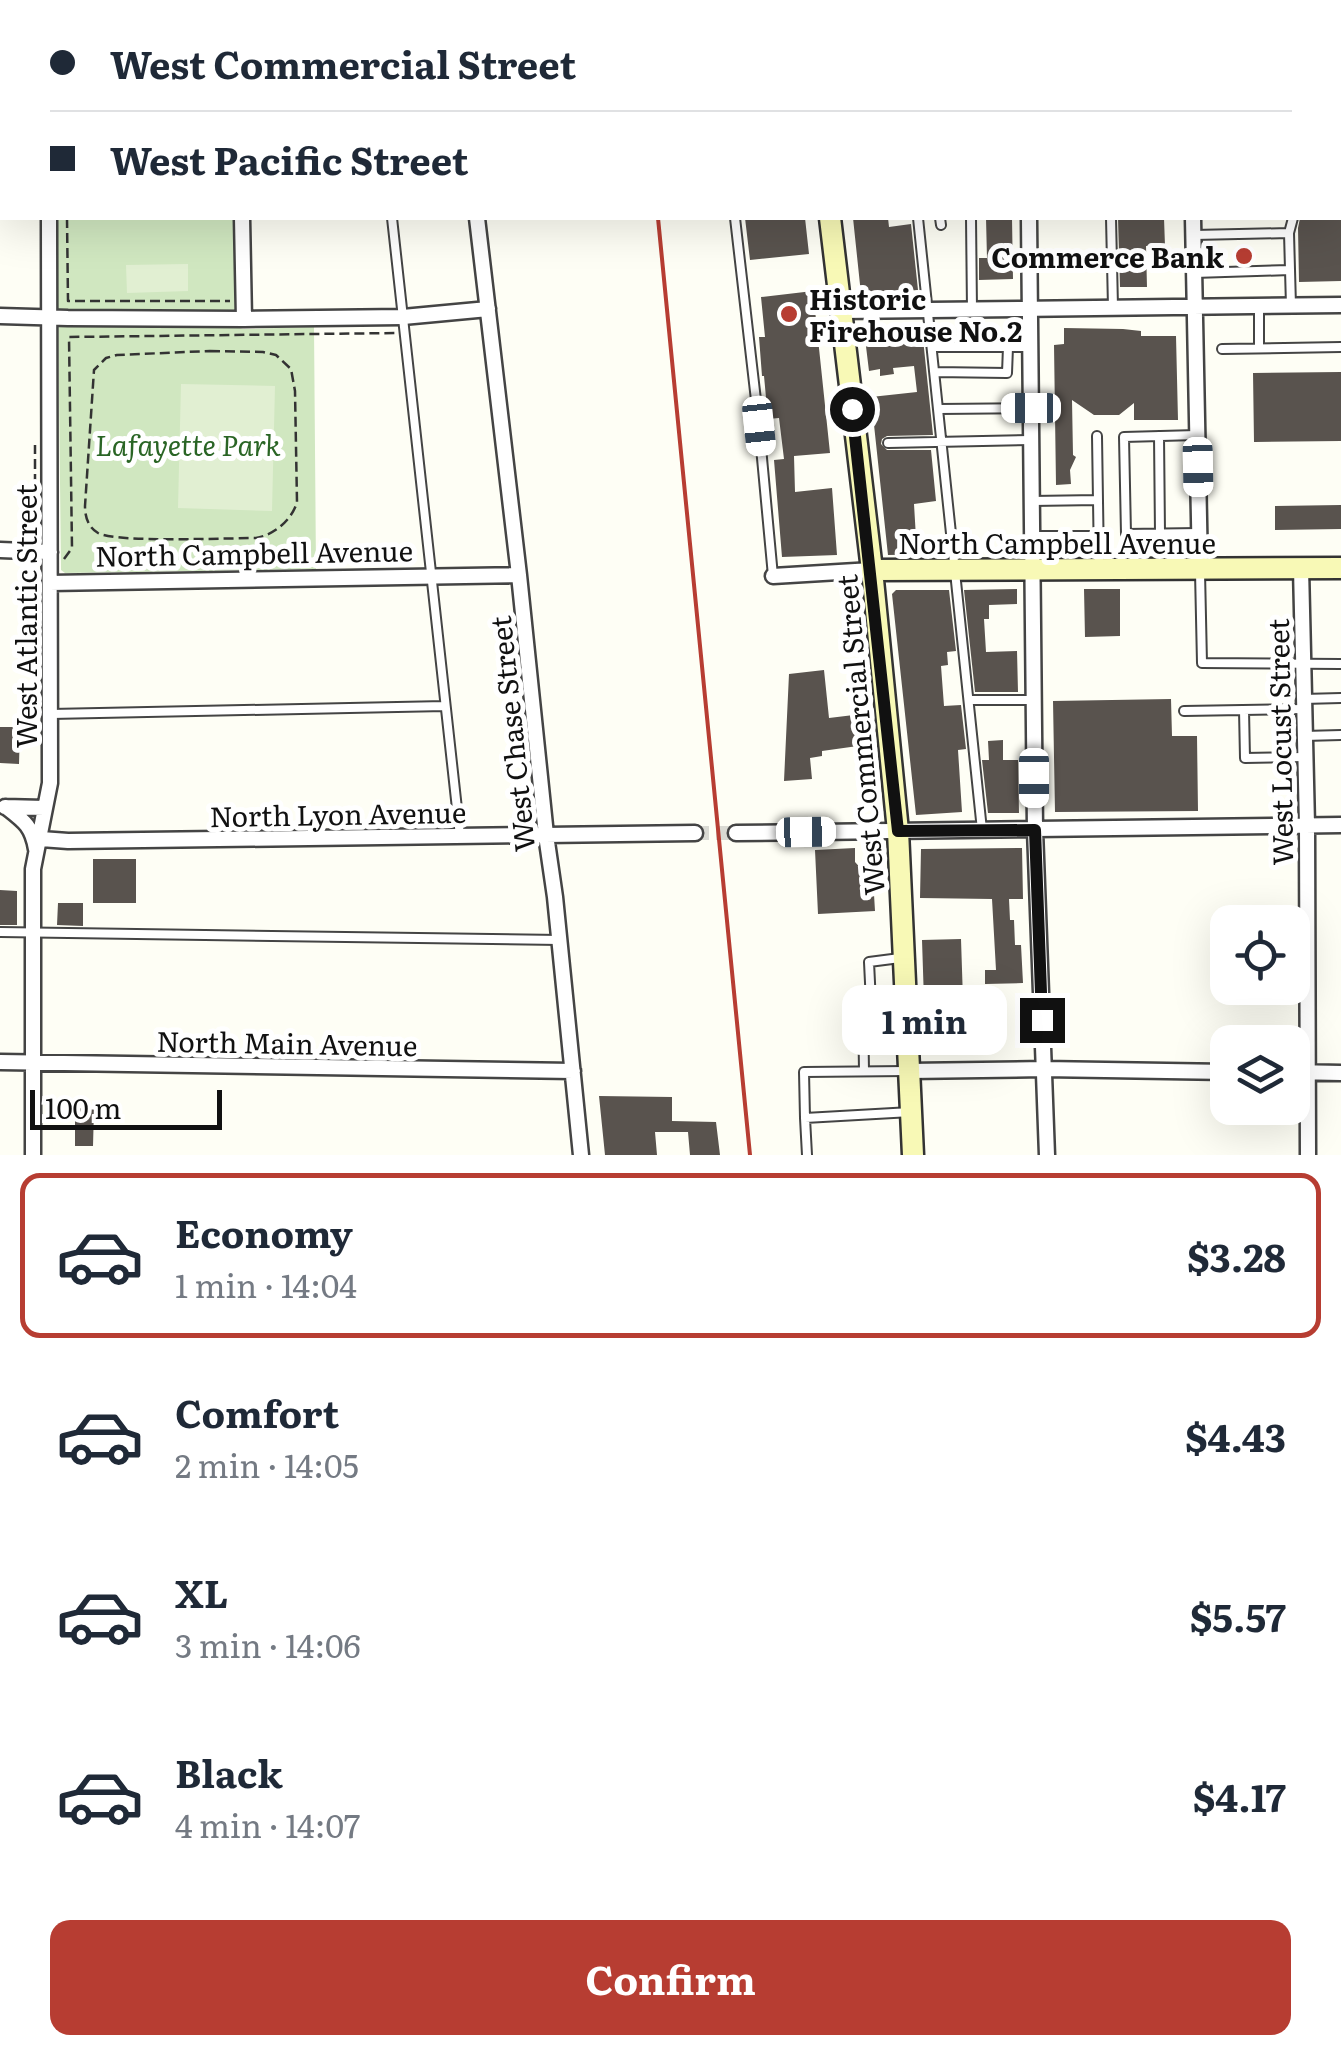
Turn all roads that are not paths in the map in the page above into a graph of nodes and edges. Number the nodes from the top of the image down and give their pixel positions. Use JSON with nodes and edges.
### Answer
{"nodes":[{"id":1,"x":49,"y":220,"type":"edge"},
{"id":2,"x":242,"y":220,"type":"edge"},
{"id":3,"x":392,"y":220,"type":"edge"},
{"id":4,"x":477,"y":220,"type":"edge"},
{"id":5,"x":736,"y":220,"type":"edge"},
{"id":6,"x":830,"y":220,"type":"edge"},
{"id":7,"x":918,"y":220,"type":"edge"},
{"id":8,"x":971,"y":220,"type":"edge"},
{"id":9,"x":1029,"y":220,"type":"edge"},
{"id":10,"x":1111,"y":220,"type":"edge"},
{"id":11,"x":1194,"y":220,"type":"edge"},
{"id":12,"x":1292,"y":220,"type":"edge"},
{"id":13,"x":1289,"y":232,"type":"junction"},
{"id":14,"x":1194,"y":235,"type":"junction"},
{"id":15,"x":1290,"y":270,"type":"junction"},
{"id":16,"x":1194,"y":274,"type":"junction"},
{"id":17,"x":1341,"y":305,"type":"edge"},
{"id":18,"x":1194,"y":306,"type":"junction"},
{"id":19,"x":1259,"y":306,"type":"junction"},
{"id":20,"x":1291,"y":306,"type":"junction"},
{"id":21,"x":1113,"y":307,"type":"junction"},
{"id":22,"x":488,"y":308,"type":"junction"},
{"id":23,"x":1030,"y":308,"type":"junction"},
{"id":24,"x":972,"y":309,"type":"junction"},
{"id":25,"x":928,"y":310,"type":"junction"},
{"id":26,"x":841,"y":312,"type":"junction"},
{"id":27,"x":0,"y":316,"type":"edge"},
{"id":28,"x":50,"y":316,"type":"junction"},
{"id":29,"x":403,"y":317,"type":"junction"},
{"id":30,"x":238,"y":319,"type":"junction"},
{"id":31,"x":932,"y":347,"type":"junction"},
{"id":32,"x":1008,"y":347,"type":"junction"},
{"id":33,"x":1030,"y":347,"type":"junction"},
{"id":34,"x":1341,"y":347,"type":"edge"},
{"id":35,"x":1259,"y":348,"type":"junction"},
{"id":36,"x":1222,"y":349,"type":"dead end"},
{"id":37,"x":935,"y":372,"type":"junction"},
{"id":38,"x":938,"y":408,"type":"junction"},
{"id":39,"x":1031,"y":408,"type":"junction"},
{"id":40,"x":1197,"y":434,"type":"junction"},
{"id":41,"x":1097,"y":436,"type":"dead end"},
{"id":42,"x":1159,"y":436,"type":"junction"},
{"id":43,"x":942,"y":440,"type":"junction"},
{"id":44,"x":1032,"y":440,"type":"junction"},
{"id":45,"x":888,"y":443,"type":"dead end"},
{"id":46,"x":1098,"y":500,"type":"junction"},
{"id":47,"x":1032,"y":501,"type":"junction"},
{"id":48,"x":1199,"y":532,"type":"junction"},
{"id":49,"x":1160,"y":533,"type":"junction"},
{"id":50,"x":1032,"y":536,"type":"junction"},
{"id":51,"x":1098,"y":536,"type":"junction"},
{"id":52,"x":0,"y":550,"type":"edge"},
{"id":53,"x":50,"y":552,"type":"junction"},
{"id":54,"x":1300,"y":568,"type":"junction"},
{"id":55,"x":1341,"y":568,"type":"edge"},
{"id":56,"x":1200,"y":569,"type":"junction"},
{"id":57,"x":872,"y":570,"type":"junction"},
{"id":58,"x":956,"y":570,"type":"junction"},
{"id":59,"x":1033,"y":570,"type":"junction"},
{"id":60,"x":1099,"y":570,"type":"junction"},
{"id":61,"x":520,"y":576,"type":"junction"},
{"id":62,"x":772,"y":576,"type":"joint"},
{"id":63,"x":431,"y":577,"type":"junction"},
{"id":64,"x":50,"y":583,"type":"junction"},
{"id":65,"x":1341,"y":664,"type":"edge"},
{"id":66,"x":1303,"y":666,"type":"junction"},
{"id":67,"x":1341,"y":698,"type":"edge"},
{"id":68,"x":969,"y":700,"type":"junction"},
{"id":69,"x":1034,"y":700,"type":"junction"},
{"id":70,"x":1304,"y":704,"type":"junction"},
{"id":71,"x":445,"y":706,"type":"junction"},
{"id":72,"x":1244,"y":710,"type":"junction"},
{"id":73,"x":1184,"y":711,"type":"dead end"},
{"id":74,"x":51,"y":714,"type":"junction"},
{"id":75,"x":1341,"y":735,"type":"edge"},
{"id":76,"x":1304,"y":736,"type":"junction"},
{"id":77,"x":1305,"y":757,"type":"junction"},
{"id":78,"x":3,"y":807,"type":"edge"},
{"id":79,"x":44,"y":808,"type":"junction"},
{"id":80,"x":1306,"y":825,"type":"junction"},
{"id":81,"x":1341,"y":825,"type":"edge"},
{"id":82,"x":1035,"y":830,"type":"junction"},
{"id":83,"x":898,"y":831,"type":"junction"},
{"id":84,"x":982,"y":831,"type":"junction"},
{"id":85,"x":695,"y":833,"type":"tunnel mouth"},
{"id":86,"x":736,"y":833,"type":"tunnel mouth"},
{"id":87,"x":546,"y":835,"type":"junction"},
{"id":88,"x":460,"y":836,"type":"junction"},
{"id":89,"x":39,"y":846,"type":"junction"},
{"id":90,"x":0,"y":932,"type":"edge"},
{"id":91,"x":33,"y":933,"type":"junction"},
{"id":92,"x":560,"y":940,"type":"junction"},
{"id":93,"x":904,"y":958,"type":"junction"},
{"id":94,"x":906,"y":1000,"type":"junction"},
{"id":95,"x":871,"y":1003,"type":"junction"},
{"id":96,"x":1301,"y":1025,"type":"edge"},
{"id":97,"x":0,"y":1062,"type":"edge"},
{"id":98,"x":33,"y":1062,"type":"junction"},
{"id":99,"x":1044,"y":1070,"type":"junction"},
{"id":100,"x":574,"y":1071,"type":"junction"},
{"id":101,"x":864,"y":1071,"type":"junction"},
{"id":102,"x":910,"y":1071,"type":"junction"},
{"id":103,"x":1210,"y":1072,"type":"edge"},
{"id":104,"x":1310,"y":1072,"type":"edge"},
{"id":105,"x":1341,"y":1074,"type":"edge"},
{"id":106,"x":911,"y":1112,"type":"junction"},
{"id":107,"x":805,"y":1118,"type":"junction"},
{"id":108,"x":1305,"y":1125,"type":"edge"},
{"id":109,"x":33,"y":1155,"type":"edge"},
{"id":110,"x":581,"y":1155,"type":"edge"},
{"id":111,"x":807,"y":1155,"type":"edge"},
{"id":112,"x":912,"y":1155,"type":"edge"},
{"id":113,"x":1047,"y":1155,"type":"edge"},
{"id":114,"x":1308,"y":1155,"type":"edge"}],
"edges":[{"from":1,"to":28,"type":"street","name":"West Atlantic Street"},
{"from":2,"to":30,"type":"street"},
{"from":3,"to":29,"type":"lane"},
{"from":4,"to":22,"type":"street","name":"West Chase Street"},
{"from":5,"to":62,"type":"lane"},
{"from":6,"to":26,"type":"street","name":"West Commercial Street"},
{"from":7,"to":25,"type":"lane"},
{"from":8,"to":24,"type":"lane"},
{"from":9,"to":23,"type":"street"},
{"from":10,"to":21,"type":"lane"},
{"from":11,"to":14,"type":"street"},
{"from":12,"to":13,"type":"lane"},
{"from":13,"to":14,"type":"lane"},
{"from":13,"to":15,"type":"lane"},
{"from":14,"to":16,"type":"street"},
{"from":15,"to":16,"type":"lane"},
{"from":15,"to":20,"type":"lane"},
{"from":16,"to":18,"type":"street"},
{"from":17,"to":20,"type":"street"},
{"from":18,"to":19,"type":"street"},
{"from":18,"to":21,"type":"street"},
{"from":18,"to":40,"type":"street"},
{"from":19,"to":20,"type":"street"},
{"from":19,"to":35,"type":"lane"},
{"from":21,"to":23,"type":"street"},
{"from":22,"to":29,"type":"street"},
{"from":22,"to":61,"type":"street","name":"West Chase Street"},
{"from":23,"to":24,"type":"street"},
{"from":23,"to":33,"type":"street"},
{"from":24,"to":25,"type":"street"},
{"from":25,"to":26,"type":"street"},
{"from":25,"to":31,"type":"lane"},
{"from":26,"to":57,"type":"street","name":"West Commercial Street"},
{"from":27,"to":28,"type":"street"},
{"from":28,"to":30,"type":"street"},
{"from":28,"to":53,"type":"street","name":"West Atlantic Street"},
{"from":29,"to":30,"type":"street"},
{"from":29,"to":63,"type":"lane"},
{"from":31,"to":32,"type":"lane"},
{"from":31,"to":37,"type":"lane"},
{"from":32,"to":33,"type":"lane"},
{"from":32,"to":37,"type":"lane"},
{"from":33,"to":39,"type":"street"},
{"from":34,"to":35,"type":"lane"},
{"from":35,"to":36,"type":"lane"},
{"from":37,"to":38,"type":"lane"},
{"from":38,"to":39,"type":"lane"},
{"from":38,"to":43,"type":"lane"},
{"from":39,"to":44,"type":"street"},
{"from":40,"to":42,"type":"lane"},
{"from":40,"to":48,"type":"street"},
{"from":41,"to":46,"type":"lane"},
{"from":42,"to":49,"type":"lane"},
{"from":42,"to":49,"type":"lane"},
{"from":43,"to":44,"type":"lane"},
{"from":43,"to":45,"type":"lane"},
{"from":43,"to":58,"type":"lane"},
{"from":44,"to":47,"type":"street"},
{"from":46,"to":47,"type":"lane"},
{"from":46,"to":51,"type":"lane"},
{"from":47,"to":50,"type":"street"},
{"from":48,"to":49,"type":"lane"},
{"from":48,"to":56,"type":"street"},
{"from":50,"to":51,"type":"lane"},
{"from":50,"to":59,"type":"street"},
{"from":51,"to":60,"type":"lane"},
{"from":52,"to":53,"type":"street"},
{"from":53,"to":64,"type":"street","name":"West Atlantic Street"},
{"from":54,"to":55,"type":"street","name":"North Campbell Avenue"},
{"from":54,"to":56,"type":"street","name":"North Campbell Avenue"},
{"from":54,"to":66,"type":"street","name":"West Locust Street"},
{"from":56,"to":60,"type":"street","name":"North Campbell Avenue"},
{"from":56,"to":66,"type":"lane"},
{"from":57,"to":58,"type":"street","name":"North Campbell Avenue"},
{"from":57,"to":62,"type":"street","name":"North Campbell Avenue"},
{"from":57,"to":83,"type":"street","name":"West Commercial Street"},
{"from":58,"to":59,"type":"street","name":"North Campbell Avenue"},
{"from":58,"to":68,"type":"lane"},
{"from":59,"to":60,"type":"street","name":"North Campbell Avenue"},
{"from":59,"to":69,"type":"street"},
{"from":61,"to":63,"type":"street","name":"North Campbell Avenue"},
{"from":61,"to":87,"type":"street","name":"West Chase Street"},
{"from":63,"to":64,"type":"street","name":"North Campbell Avenue"},
{"from":63,"to":71,"type":"lane"},
{"from":64,"to":74,"type":"street","name":"West Atlantic Street"},
{"from":65,"to":66,"type":"lane"},
{"from":66,"to":70,"type":"street","name":"West Locust Street"},
{"from":67,"to":70,"type":"lane"},
{"from":68,"to":69,"type":"lane"},
{"from":68,"to":84,"type":"lane"},
{"from":69,"to":82,"type":"street"},
{"from":70,"to":72,"type":"lane"},
{"from":70,"to":76,"type":"street","name":"West Locust Street"},
{"from":71,"to":74,"type":"lane"},
{"from":71,"to":88,"type":"lane"},
{"from":72,"to":73,"type":"lane"},
{"from":72,"to":77,"type":"lane"},
{"from":74,"to":79,"type":"street","name":"West Atlantic Street"},
{"from":75,"to":76,"type":"lane"},
{"from":76,"to":77,"type":"street","name":"West Locust Street"},
{"from":77,"to":80,"type":"street","name":"West Locust Street"},
{"from":78,"to":79,"type":"street"},
{"from":78,"to":89,"type":"street"},
{"from":79,"to":89,"type":"street","name":"West Atlantic Street"},
{"from":80,"to":81,"type":"street"},
{"from":80,"to":82,"type":"street"},
{"from":80,"to":96,"type":"street","name":"West Locust Street"},
{"from":82,"to":84,"type":"street"},
{"from":82,"to":99,"type":"street"},
{"from":83,"to":84,"type":"street"},
{"from":83,"to":86,"type":"street"},
{"from":83,"to":93,"type":"street","name":"West Commercial Street"},
{"from":85,"to":87,"type":"street","name":"North Lyon Avenue"},
{"from":87,"to":88,"type":"street","name":"North Lyon Avenue"},
{"from":87,"to":92,"type":"street","name":"West Chase Street"},
{"from":88,"to":89,"type":"street","name":"North Lyon Avenue"},
{"from":89,"to":91,"type":"street","name":"West Atlantic Street"},
{"from":90,"to":91,"type":"lane"},
{"from":91,"to":92,"type":"lane"},
{"from":91,"to":98,"type":"street","name":"West Atlantic Street"},
{"from":92,"to":100,"type":"street","name":"West Chase Street"},
{"from":93,"to":94,"type":"street","name":"West Commercial Street"},
{"from":93,"to":95,"type":"lane"},
{"from":94,"to":95,"type":"lane"},
{"from":94,"to":102,"type":"street","name":"West Commercial Street"},
{"from":95,"to":101,"type":"lane"},
{"from":97,"to":98,"type":"street","name":"North Main Avenue"},
{"from":98,"to":100,"type":"street","name":"North Main Avenue"},
{"from":98,"to":109,"type":"street","name":"West Atlantic Street"},
{"from":99,"to":102,"type":"street"},
{"from":99,"to":103,"type":"street"},
{"from":99,"to":113,"type":"street"},
{"from":100,"to":110,"type":"street","name":"West Chase Street"},
{"from":101,"to":102,"type":"lane"},
{"from":101,"to":107,"type":"lane"},
{"from":102,"to":106,"type":"street","name":"West Commercial Street"},
{"from":104,"to":105,"type":"street"},
{"from":106,"to":107,"type":"lane"},
{"from":106,"to":112,"type":"street","name":"West Commercial Street"},
{"from":107,"to":111,"type":"lane"},
{"from":108,"to":114,"type":"street","name":"West Locust Street"}]}
